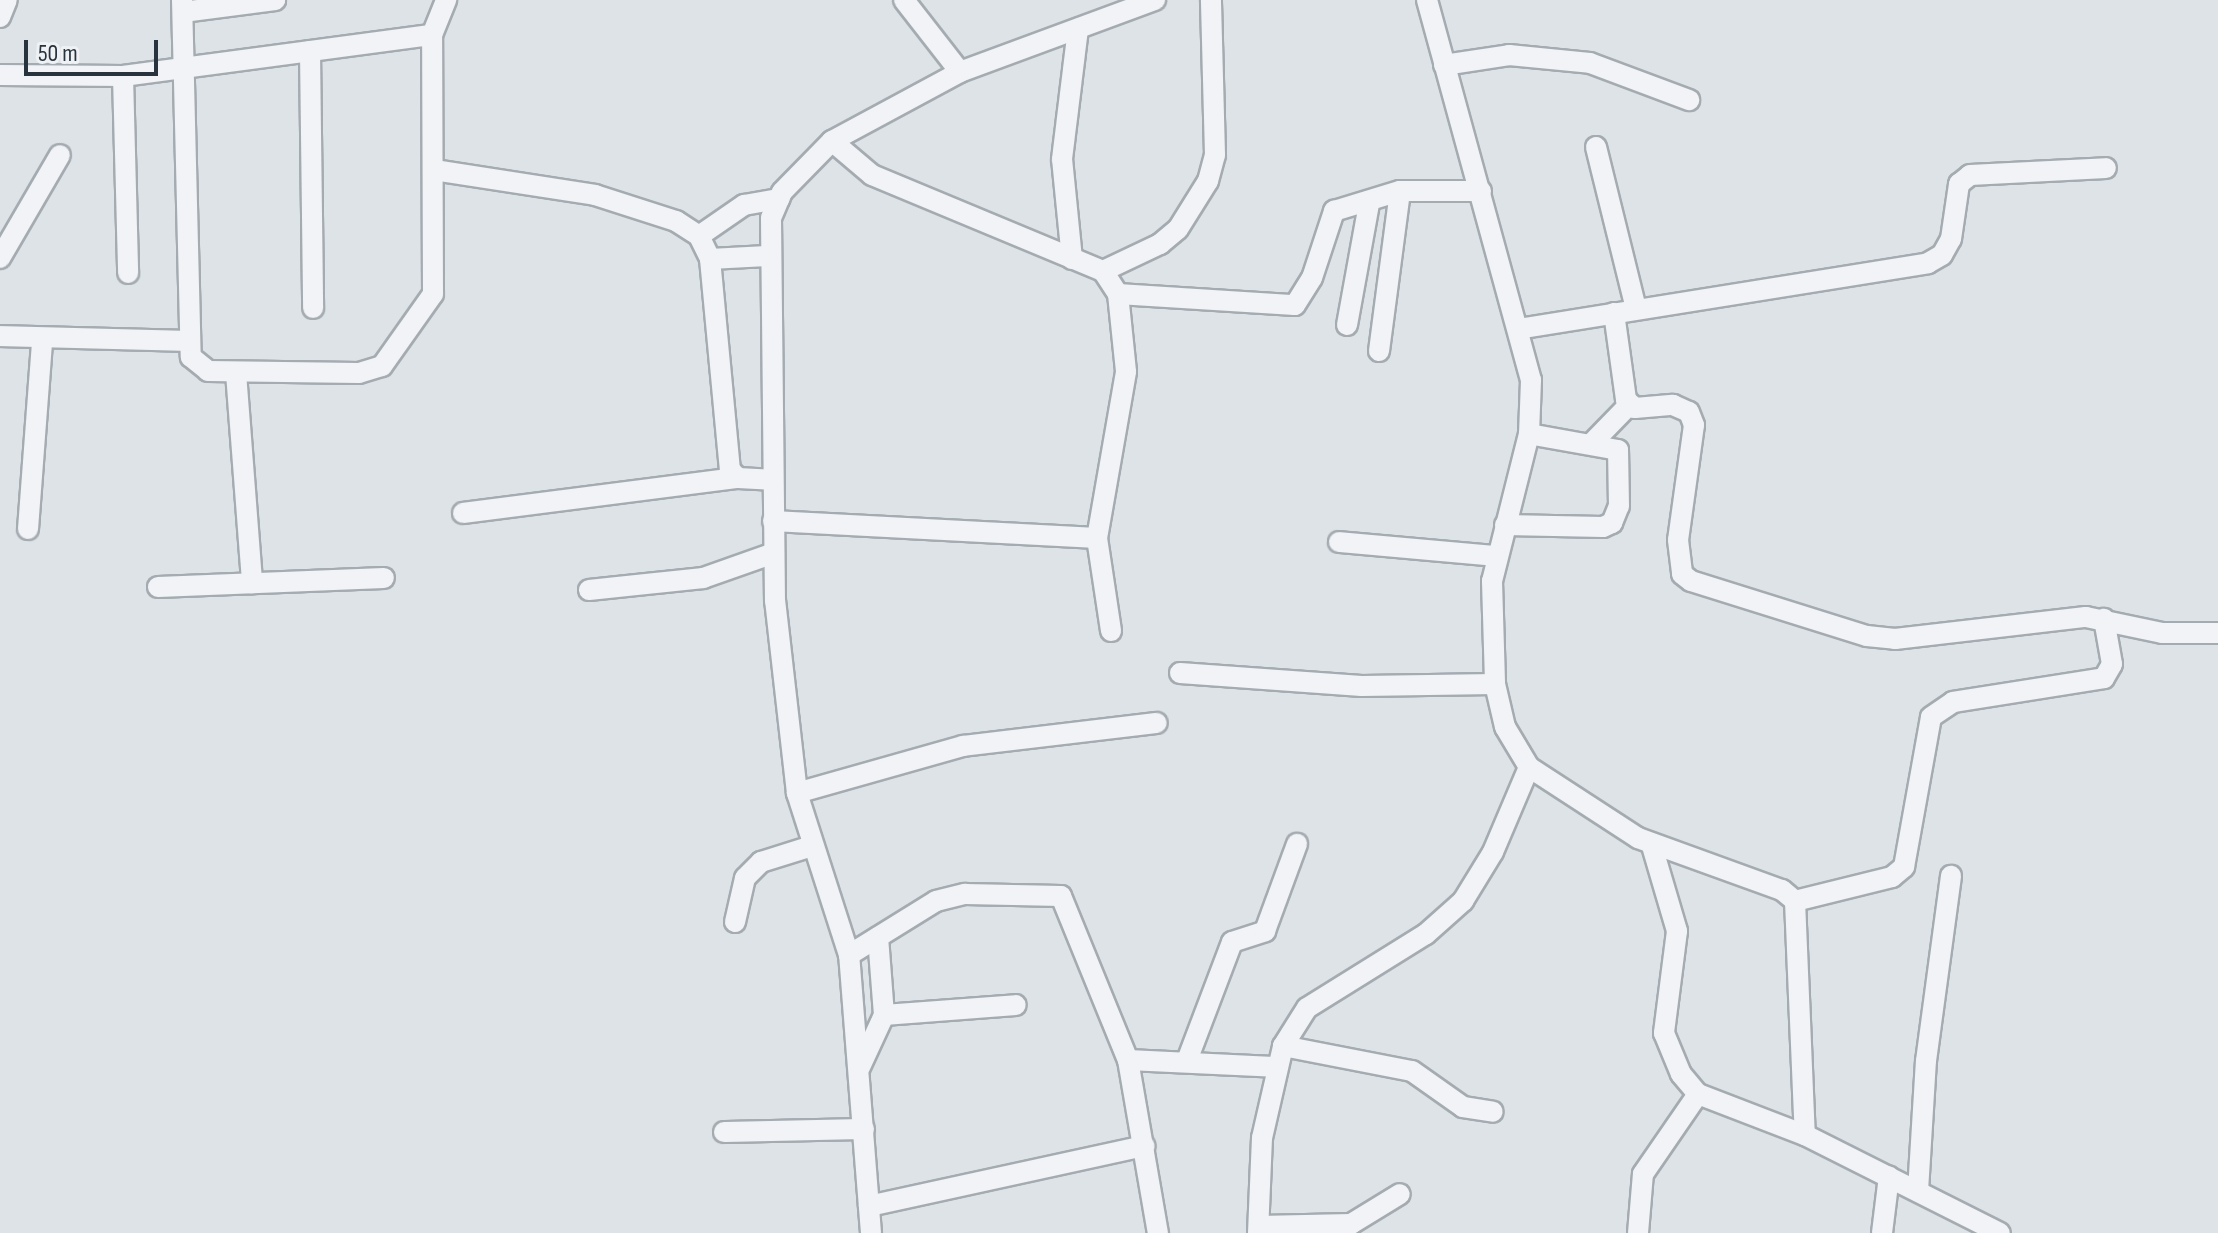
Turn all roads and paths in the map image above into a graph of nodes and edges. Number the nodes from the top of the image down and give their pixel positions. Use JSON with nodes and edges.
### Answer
{"nodes":[{"id":1,"x":7,"y":0,"type":"edge"},
{"id":2,"x":275,"y":0,"type":"edge"},
{"id":3,"x":446,"y":0,"type":"edge"},
{"id":4,"x":904,"y":0,"type":"edge"},
{"id":5,"x":1155,"y":0,"type":"edge"},
{"id":6,"x":1211,"y":0,"type":"edge"},
{"id":7,"x":1427,"y":0,"type":"edge"},
{"id":8,"x":183,"y":6,"type":"edge"},
{"id":9,"x":0,"y":17,"type":"edge"},
{"id":10,"x":1078,"y":29,"type":"junction"},
{"id":11,"x":432,"y":35,"type":"junction"},
{"id":12,"x":310,"y":51,"type":"junction"},
{"id":13,"x":1444,"y":65,"type":"junction"},
{"id":14,"x":187,"y":66,"type":"junction"},
{"id":15,"x":960,"y":72,"type":"junction"},
{"id":16,"x":0,"y":75,"type":"edge"},
{"id":17,"x":123,"y":76,"type":"junction"},
{"id":18,"x":1689,"y":100,"type":"dead end"},
{"id":19,"x":832,"y":141,"type":"junction"},
{"id":20,"x":1596,"y":147,"type":"dead end"},
{"id":21,"x":60,"y":155,"type":"dead end"},
{"id":22,"x":2106,"y":168,"type":"dead end"},
{"id":23,"x":434,"y":170,"type":"junction"},
{"id":24,"x":1400,"y":191,"type":"junction"},
{"id":25,"x":1481,"y":191,"type":"junction"},
{"id":26,"x":779,"y":199,"type":"junction"},
{"id":27,"x":1369,"y":204,"type":"junction"},
{"id":28,"x":699,"y":236,"type":"junction"},
{"id":29,"x":767,"y":256,"type":"junction"},
{"id":30,"x":0,"y":258,"type":"edge"},
{"id":31,"x":710,"y":259,"type":"junction"},
{"id":32,"x":1072,"y":259,"type":"junction"},
{"id":33,"x":1103,"y":271,"type":"junction"},
{"id":34,"x":128,"y":273,"type":"dead end"},
{"id":35,"x":1118,"y":294,"type":"junction"},
{"id":36,"x":313,"y":308,"type":"dead end"},
{"id":37,"x":1636,"y":309,"type":"junction"},
{"id":38,"x":1614,"y":313,"type":"junction"},
{"id":39,"x":1347,"y":325,"type":"dead end"},
{"id":40,"x":1518,"y":329,"type":"junction"},
{"id":41,"x":0,"y":336,"type":"edge"},
{"id":42,"x":42,"y":341,"type":"junction"},
{"id":43,"x":190,"y":341,"type":"junction"},
{"id":44,"x":1379,"y":351,"type":"dead end"},
{"id":45,"x":236,"y":373,"type":"junction"},
{"id":46,"x":1630,"y":404,"type":"junction"},
{"id":47,"x":1529,"y":434,"type":"junction"},
{"id":48,"x":1593,"y":442,"type":"junction"},
{"id":49,"x":738,"y":478,"type":"junction"},
{"id":50,"x":771,"y":480,"type":"junction"},
{"id":51,"x":463,"y":513,"type":"dead end"},
{"id":52,"x":773,"y":521,"type":"junction"},
{"id":53,"x":1505,"y":525,"type":"junction"},
{"id":54,"x":28,"y":529,"type":"dead end"},
{"id":55,"x":1097,"y":538,"type":"junction"},
{"id":56,"x":1339,"y":542,"type":"dead end"},
{"id":57,"x":774,"y":553,"type":"junction"},
{"id":58,"x":1495,"y":556,"type":"junction"},
{"id":59,"x":384,"y":578,"type":"dead end"},
{"id":60,"x":252,"y":583,"type":"junction"},
{"id":61,"x":158,"y":587,"type":"dead end"},
{"id":62,"x":589,"y":590,"type":"dead end"},
{"id":63,"x":2104,"y":619,"type":"junction"},
{"id":64,"x":1111,"y":631,"type":"dead end"},
{"id":65,"x":2218,"y":633,"type":"edge"},
{"id":66,"x":1180,"y":673,"type":"dead end"},
{"id":67,"x":1495,"y":684,"type":"junction"},
{"id":68,"x":1157,"y":723,"type":"dead end"},
{"id":69,"x":1529,"y":767,"type":"junction"},
{"id":70,"x":797,"y":793,"type":"junction"},
{"id":71,"x":1297,"y":844,"type":"dead end"},
{"id":72,"x":812,"y":846,"type":"junction"},
{"id":73,"x":1652,"y":846,"type":"junction"},
{"id":74,"x":1951,"y":876,"type":"dead end"},
{"id":75,"x":1795,"y":901,"type":"junction"},
{"id":76,"x":735,"y":922,"type":"dead end"},
{"id":77,"x":878,"y":937,"type":"junction"},
{"id":78,"x":849,"y":955,"type":"junction"},
{"id":79,"x":1016,"y":1005,"type":"dead end"},
{"id":80,"x":884,"y":1015,"type":"junction"},
{"id":81,"x":1283,"y":1046,"type":"junction"},
{"id":82,"x":1188,"y":1058,"type":"junction"},
{"id":83,"x":1128,"y":1060,"type":"junction"},
{"id":84,"x":1274,"y":1067,"type":"junction"},
{"id":85,"x":860,"y":1068,"type":"junction"},
{"id":86,"x":1698,"y":1094,"type":"junction"},
{"id":87,"x":1493,"y":1112,"type":"dead end"},
{"id":88,"x":864,"y":1129,"type":"junction"},
{"id":89,"x":724,"y":1132,"type":"dead end"},
{"id":90,"x":1805,"y":1135,"type":"junction"},
{"id":91,"x":1145,"y":1146,"type":"junction"},
{"id":92,"x":1889,"y":1176,"type":"junction"},
{"id":93,"x":1918,"y":1191,"type":"junction"},
{"id":94,"x":1400,"y":1194,"type":"dead end"},
{"id":95,"x":869,"y":1206,"type":"junction"},
{"id":96,"x":1258,"y":1230,"type":"edge"},
{"id":97,"x":871,"y":1233,"type":"edge"},
{"id":98,"x":1158,"y":1233,"type":"edge"},
{"id":99,"x":1638,"y":1233,"type":"edge"},
{"id":100,"x":1882,"y":1233,"type":"edge"},
{"id":101,"x":2000,"y":1233,"type":"edge"}],
"edges":[{"from":1,"to":9,"type":"street"},
{"from":2,"to":8,"type":"street"},
{"from":3,"to":11,"type":"street"},
{"from":4,"to":15,"type":"street"},
{"from":5,"to":10,"type":"street"},
{"from":6,"to":33,"type":"street"},
{"from":7,"to":13,"type":"street"},
{"from":8,"to":14,"type":"street"},
{"from":10,"to":15,"type":"street"},
{"from":10,"to":32,"type":"street"},
{"from":11,"to":12,"type":"street"},
{"from":11,"to":23,"type":"street"},
{"from":12,"to":14,"type":"street"},
{"from":12,"to":36,"type":"street"},
{"from":13,"to":18,"type":"street"},
{"from":13,"to":25,"type":"street"},
{"from":14,"to":17,"type":"street"},
{"from":14,"to":43,"type":"street"},
{"from":15,"to":19,"type":"street"},
{"from":16,"to":17,"type":"street"},
{"from":17,"to":34,"type":"street"},
{"from":19,"to":26,"type":"street"},
{"from":19,"to":32,"type":"street"},
{"from":20,"to":37,"type":"street"},
{"from":21,"to":30,"type":"street"},
{"from":22,"to":37,"type":"street"},
{"from":23,"to":28,"type":"street"},
{"from":23,"to":45,"type":"street"},
{"from":24,"to":25,"type":"street"},
{"from":24,"to":27,"type":"street"},
{"from":24,"to":44,"type":"street"},
{"from":25,"to":40,"type":"street"},
{"from":26,"to":28,"type":"street"},
{"from":26,"to":29,"type":"street"},
{"from":27,"to":35,"type":"street"},
{"from":27,"to":39,"type":"street"},
{"from":28,"to":31,"type":"street"},
{"from":29,"to":31,"type":"street"},
{"from":29,"to":50,"type":"street"},
{"from":31,"to":49,"type":"street"},
{"from":32,"to":33,"type":"street"},
{"from":33,"to":35,"type":"street"},
{"from":35,"to":55,"type":"street"},
{"from":37,"to":38,"type":"street"},
{"from":38,"to":40,"type":"street"},
{"from":38,"to":46,"type":"street"},
{"from":40,"to":47,"type":"street"},
{"from":41,"to":42,"type":"street"},
{"from":42,"to":43,"type":"street"},
{"from":42,"to":54,"type":"street"},
{"from":43,"to":45,"type":"street"},
{"from":45,"to":60,"type":"street"},
{"from":46,"to":48,"type":"street"},
{"from":46,"to":63,"type":"street"},
{"from":47,"to":48,"type":"street"},
{"from":47,"to":53,"type":"street"},
{"from":48,"to":53,"type":"street"},
{"from":49,"to":50,"type":"street"},
{"from":49,"to":51,"type":"street"},
{"from":50,"to":52,"type":"street"},
{"from":52,"to":55,"type":"street"},
{"from":52,"to":57,"type":"street"},
{"from":53,"to":58,"type":"street"},
{"from":55,"to":64,"type":"street"},
{"from":56,"to":58,"type":"street"},
{"from":57,"to":62,"type":"street"},
{"from":57,"to":70,"type":"street"},
{"from":58,"to":67,"type":"street"},
{"from":59,"to":60,"type":"street"},
{"from":60,"to":61,"type":"street"},
{"from":63,"to":65,"type":"street"},
{"from":63,"to":75,"type":"street"},
{"from":66,"to":67,"type":"street"},
{"from":67,"to":69,"type":"street"},
{"from":68,"to":70,"type":"street"},
{"from":69,"to":73,"type":"street"},
{"from":69,"to":81,"type":"street"},
{"from":70,"to":72,"type":"street"},
{"from":71,"to":82,"type":"street"},
{"from":72,"to":76,"type":"street"},
{"from":72,"to":78,"type":"street"},
{"from":73,"to":75,"type":"street"},
{"from":73,"to":86,"type":"street"},
{"from":74,"to":93,"type":"street"},
{"from":75,"to":90,"type":"street"},
{"from":77,"to":78,"type":"street"},
{"from":77,"to":80,"type":"street"},
{"from":77,"to":83,"type":"street"},
{"from":78,"to":85,"type":"street"},
{"from":79,"to":80,"type":"street"},
{"from":80,"to":85,"type":"street"},
{"from":81,"to":84,"type":"street"},
{"from":81,"to":87,"type":"street"},
{"from":82,"to":83,"type":"street"},
{"from":82,"to":84,"type":"street"},
{"from":83,"to":91,"type":"street"},
{"from":84,"to":96,"type":"street"},
{"from":85,"to":88,"type":"street"},
{"from":86,"to":90,"type":"street"},
{"from":86,"to":99,"type":"street"},
{"from":88,"to":89,"type":"street"},
{"from":88,"to":95,"type":"street"},
{"from":90,"to":92,"type":"street"},
{"from":91,"to":95,"type":"street"},
{"from":91,"to":98,"type":"street"},
{"from":92,"to":93,"type":"street"},
{"from":92,"to":100,"type":"street"},
{"from":93,"to":101,"type":"street"},
{"from":94,"to":96,"type":"street"},
{"from":95,"to":97,"type":"street"}]}
